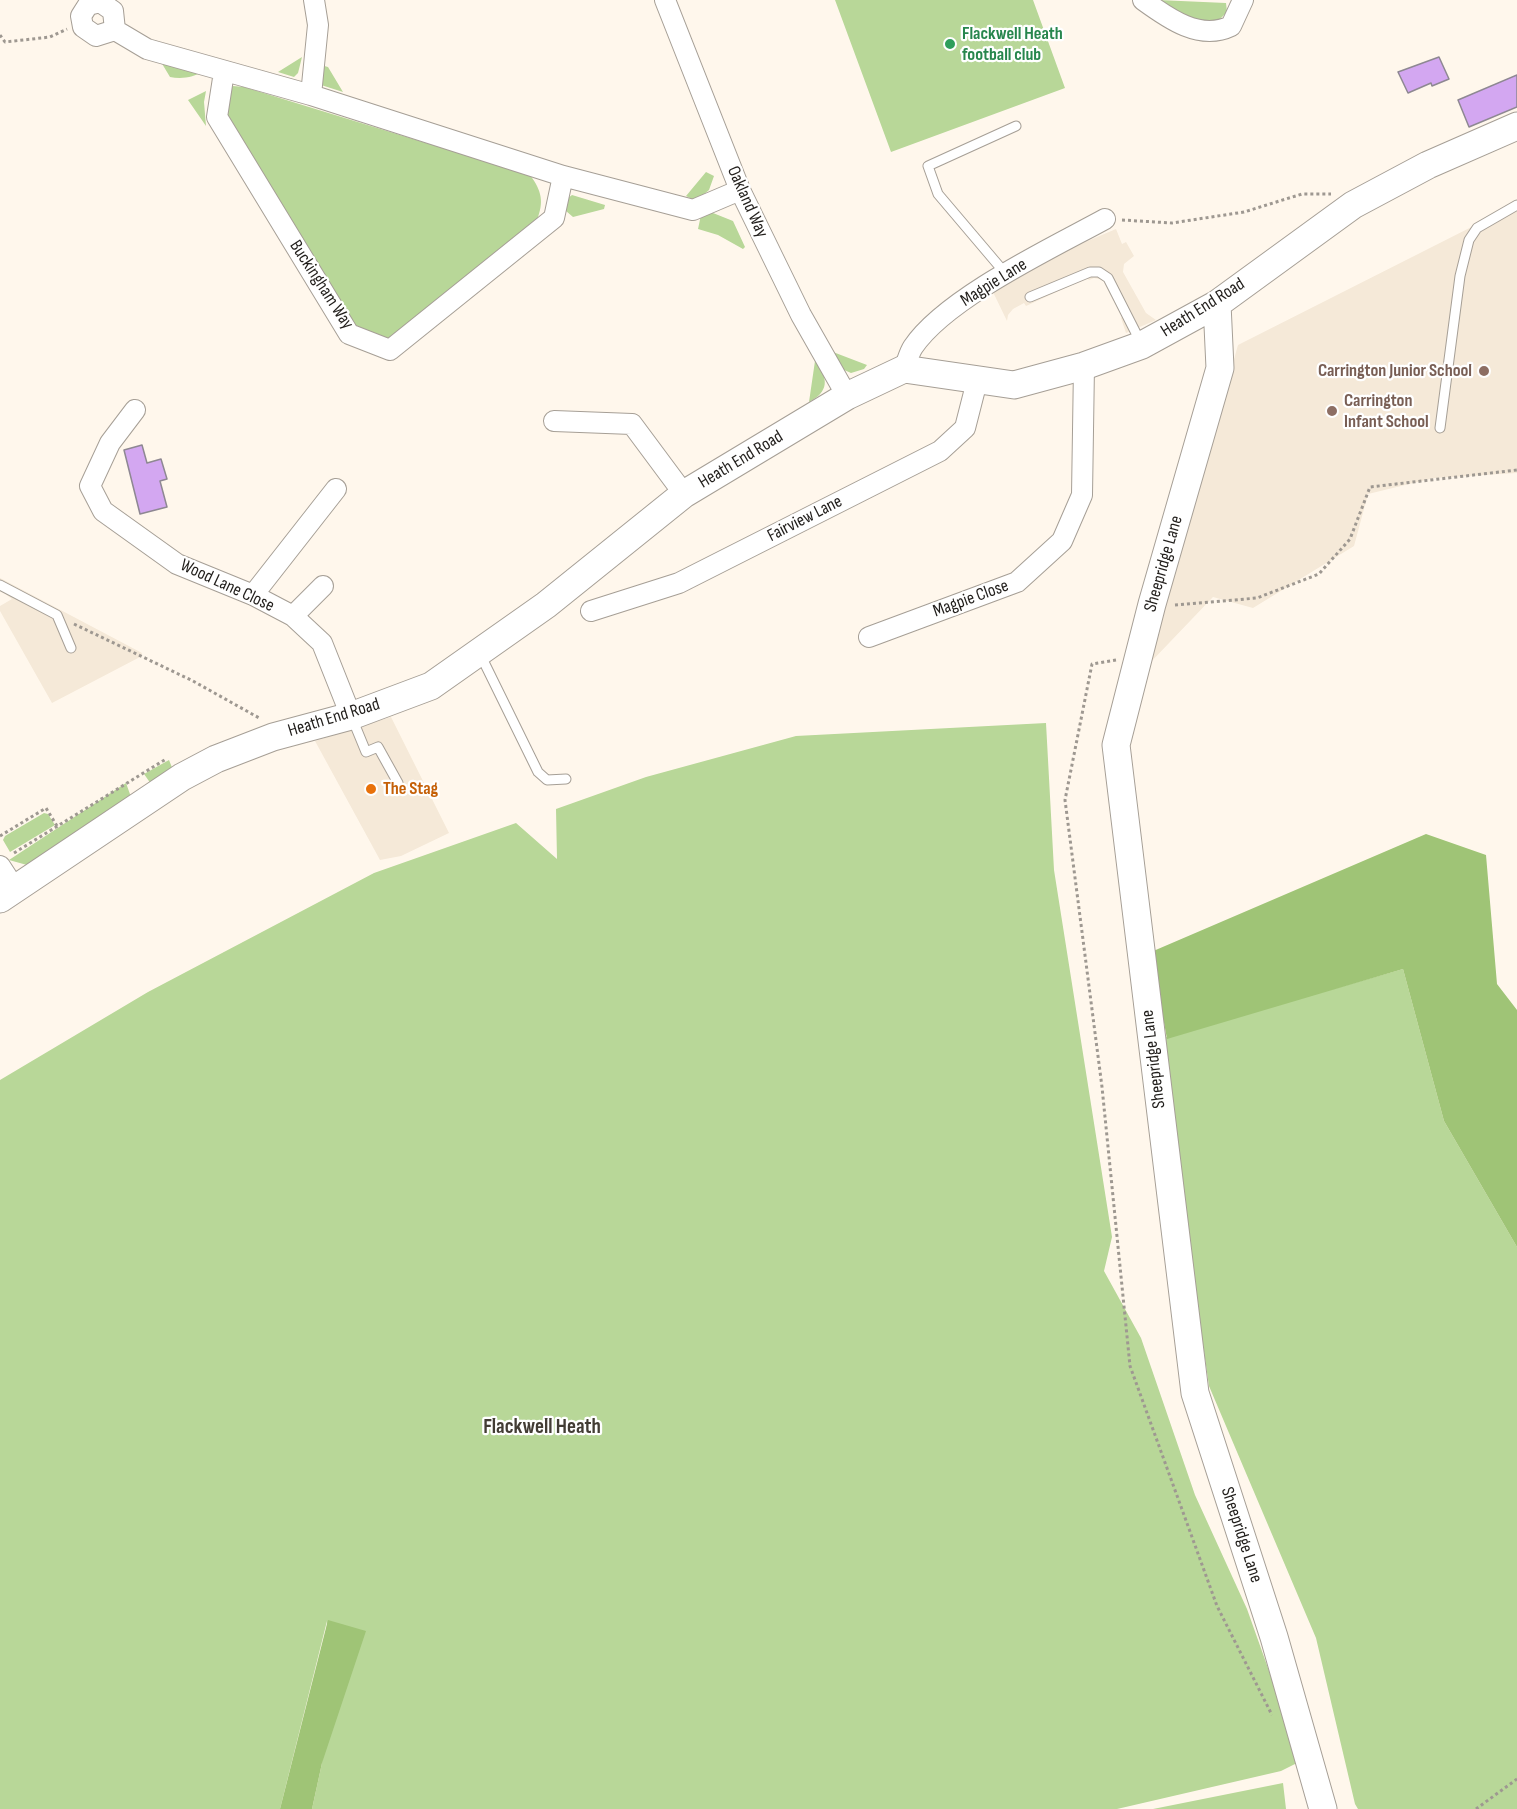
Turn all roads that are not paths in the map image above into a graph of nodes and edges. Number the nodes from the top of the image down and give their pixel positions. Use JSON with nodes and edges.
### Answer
{"nodes":[{"id":1,"x":314,"y":0,"type":"edge"},
{"id":2,"x":665,"y":0,"type":"edge"},
{"id":3,"x":1143,"y":0,"type":"edge"},
{"id":4,"x":1243,"y":0,"type":"edge"},
{"id":5,"x":115,"y":30,"type":"junction"},
{"id":6,"x":224,"y":72,"type":"junction"},
{"id":7,"x":311,"y":94,"type":"junction"},
{"id":8,"x":1016,"y":126,"type":"dead end"},
{"id":9,"x":1517,"y":126,"type":"edge"},
{"id":10,"x":563,"y":176,"type":"junction"},
{"id":11,"x":740,"y":190,"type":"junction"},
{"id":12,"x":1517,"y":205,"type":"edge"},
{"id":13,"x":1105,"y":219,"type":"road end"},
{"id":14,"x":1005,"y":273,"type":"junction"},
{"id":15,"x":1030,"y":297,"type":"dead end"},
{"id":16,"x":1217,"y":304,"type":"junction"},
{"id":17,"x":1142,"y":345,"type":"junction"},
{"id":18,"x":1084,"y":366,"type":"junction"},
{"id":19,"x":904,"y":369,"type":"junction"},
{"id":20,"x":977,"y":381,"type":"junction"},
{"id":21,"x":847,"y":396,"type":"junction"},
{"id":22,"x":135,"y":410,"type":"dead end"},
{"id":23,"x":554,"y":421,"type":"dead end"},
{"id":24,"x":1440,"y":428,"type":"dead end"},
{"id":25,"x":336,"y":489,"type":"dead end"},
{"id":26,"x":684,"y":494,"type":"junction"},
{"id":27,"x":0,"y":585,"type":"edge"},
{"id":28,"x":323,"y":586,"type":"dead end"},
{"id":29,"x":253,"y":596,"type":"junction"},
{"id":30,"x":591,"y":611,"type":"dead end"},
{"id":31,"x":293,"y":616,"type":"junction"},
{"id":32,"x":868,"y":637,"type":"dead end"},
{"id":33,"x":70,"y":648,"type":"dead end"},
{"id":34,"x":480,"y":654,"type":"junction"},
{"id":35,"x":351,"y":716,"type":"junction"},
{"id":36,"x":566,"y":779,"type":"dead end"},
{"id":37,"x":398,"y":783,"type":"dead end"},
{"id":38,"x":0,"y":866,"type":"edge"},
{"id":39,"x":7,"y":894,"type":"edge"},
{"id":40,"x":1323,"y":1809,"type":"edge"}],
"edges":[{"from":1,"to":7,"type":"street"},
{"from":2,"to":11,"type":"street","name":"Oakland Way"},
{"from":3,"to":4,"type":"street"},
{"from":5,"to":5,"type":"street"},
{"from":5,"to":6,"type":"street"},
{"from":6,"to":7,"type":"street"},
{"from":6,"to":10,"type":"street","name":"Buckingham Way"},
{"from":7,"to":10,"type":"street"},
{"from":8,"to":14,"type":"lane"},
{"from":9,"to":16,"type":"street","name":"Heath End Road"},
{"from":10,"to":11,"type":"street"},
{"from":11,"to":21,"type":"street","name":"Oakland Way"},
{"from":12,"to":24,"type":"lane"},
{"from":13,"to":14,"type":"street","name":"Magpie Lane"},
{"from":14,"to":19,"type":"street","name":"Magpie Lane"},
{"from":15,"to":17,"type":"lane"},
{"from":16,"to":17,"type":"street","name":"Heath End Road"},
{"from":16,"to":40,"type":"street","name":"Sheepridge Lane"},
{"from":17,"to":18,"type":"street","name":"Heath End Road"},
{"from":18,"to":20,"type":"street","name":"Heath End Road"},
{"from":18,"to":32,"type":"street","name":"Magpie Close"},
{"from":19,"to":20,"type":"street","name":"Heath End Road"},
{"from":19,"to":21,"type":"street","name":"Heath End Road"},
{"from":20,"to":30,"type":"street","name":"Fairview Lane"},
{"from":21,"to":26,"type":"street","name":"Heath End Road"},
{"from":22,"to":29,"type":"street","name":"Wood Lane Close"},
{"from":23,"to":26,"type":"street"},
{"from":25,"to":29,"type":"street"},
{"from":26,"to":34,"type":"street","name":"Heath End Road"},
{"from":27,"to":33,"type":"lane"},
{"from":28,"to":31,"type":"street"},
{"from":29,"to":31,"type":"street","name":"Wood Lane Close"},
{"from":31,"to":35,"type":"street","name":"Wood Lane Close"},
{"from":34,"to":35,"type":"street","name":"Heath End Road"},
{"from":34,"to":36,"type":"lane"},
{"from":35,"to":37,"type":"lane"},
{"from":35,"to":39,"type":"street","name":"Heath End Road"},
{"from":38,"to":39,"type":"street"}]}
